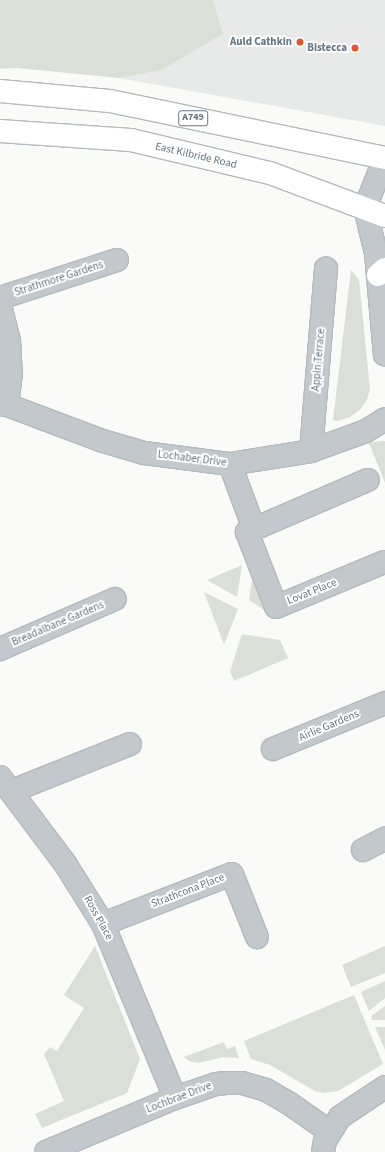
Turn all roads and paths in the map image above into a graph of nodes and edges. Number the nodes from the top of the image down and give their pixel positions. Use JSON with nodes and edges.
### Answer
{"nodes":[{"id":1,"x":0,"y":91,"type":"edge"},
{"id":2,"x":0,"y":131,"type":"edge"},
{"id":3,"x":385,"y":158,"type":"edge"},
{"id":4,"x":365,"y":208,"type":"junction"},
{"id":5,"x":385,"y":216,"type":"edge"},
{"id":6,"x":117,"y":260,"type":"dead end"},
{"id":7,"x":326,"y":269,"type":"dead end"},
{"id":8,"x":381,"y":272,"type":"edge"},
{"id":9,"x":0,"y":298,"type":"edge"},
{"id":10,"x":0,"y":305,"type":"edge"},
{"id":11,"x":385,"y":355,"type":"edge"},
{"id":12,"x":3,"y":404,"type":"edge"},
{"id":13,"x":385,"y":420,"type":"edge"},
{"id":14,"x":311,"y":451,"type":"junction"},
{"id":15,"x":230,"y":464,"type":"junction"},
{"id":16,"x":368,"y":480,"type":"dead end"},
{"id":17,"x":254,"y":529,"type":"junction"},
{"id":18,"x":384,"y":562,"type":"dead end"},
{"id":19,"x":115,"y":599,"type":"dead end"},
{"id":20,"x":0,"y":649,"type":"edge"},
{"id":21,"x":385,"y":703,"type":"edge"},
{"id":22,"x":130,"y":744,"type":"dead end"},
{"id":23,"x":273,"y":749,"type":"dead end"},
{"id":24,"x":6,"y":784,"type":"edge"},
{"id":25,"x":385,"y":839,"type":"edge"},
{"id":26,"x":363,"y":850,"type":"dead end"},
{"id":27,"x":104,"y":924,"type":"junction"},
{"id":28,"x":256,"y":937,"type":"dead end"},
{"id":29,"x":385,"y":1087,"type":"edge"},
{"id":30,"x":175,"y":1098,"type":"junction"},
{"id":31,"x":326,"y":1142,"type":"edge"},
{"id":32,"x":58,"y":1150,"type":"edge"}],
"edges":[{"from":1,"to":3,"type":"main road","number":"A749"},
{"from":2,"to":4,"type":"main road","name":"East Kilbride Road"},
{"from":3,"to":4,"type":"street"},
{"from":4,"to":5,"type":"main road","name":"East Kilbride Road"},
{"from":4,"to":8,"type":"street"},
{"from":6,"to":9,"type":"street","name":"Strathmore Gardens"},
{"from":7,"to":14,"type":"street","name":"Appin Terrace"},
{"from":8,"to":11,"type":"street"},
{"from":10,"to":12,"type":"street"},
{"from":12,"to":15,"type":"street","name":"Lochaber Drive"},
{"from":13,"to":14,"type":"street","name":"Lochaber Drive"},
{"from":14,"to":15,"type":"street","name":"Lochaber Drive"},
{"from":15,"to":17,"type":"street"},
{"from":16,"to":17,"type":"street"},
{"from":17,"to":18,"type":"street","name":"Lovat Place"},
{"from":19,"to":20,"type":"street","name":"Breadalbane Gardens"},
{"from":21,"to":23,"type":"street","name":"Airlie Gardens"},
{"from":22,"to":24,"type":"street"},
{"from":24,"to":27,"type":"street","name":"Ross Place"},
{"from":25,"to":26,"type":"street"},
{"from":27,"to":28,"type":"street","name":"Strathcona Place"},
{"from":27,"to":30,"type":"street","name":"Ross Place"},
{"from":29,"to":31,"type":"street"},
{"from":30,"to":31,"type":"street","name":"Lochbrae Drive"},
{"from":30,"to":32,"type":"street","name":"Lochbrae Drive"}]}
